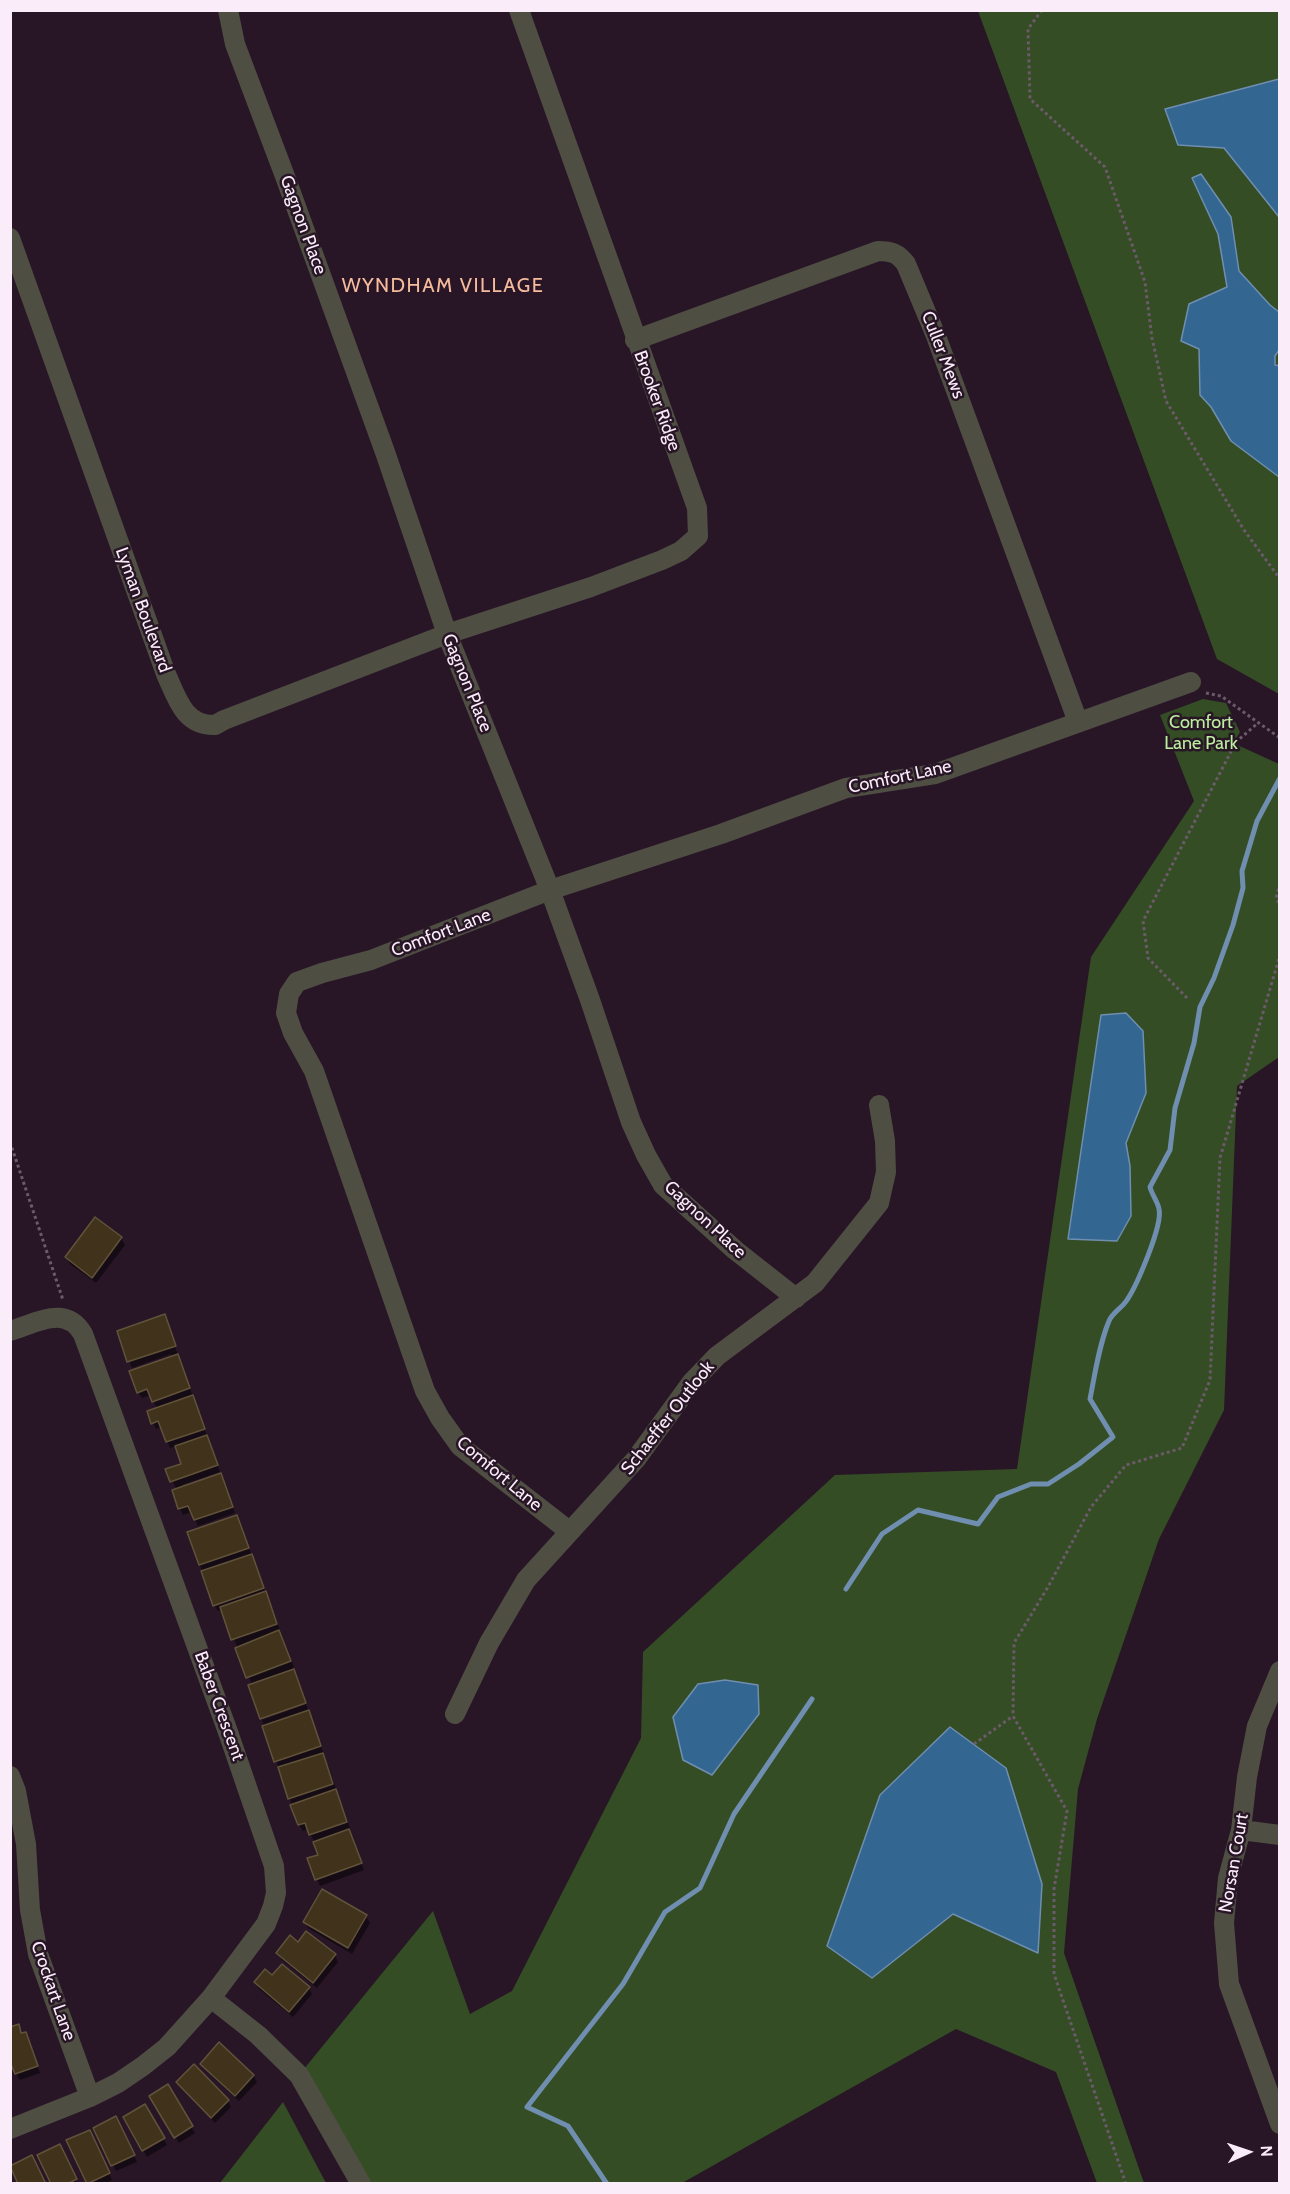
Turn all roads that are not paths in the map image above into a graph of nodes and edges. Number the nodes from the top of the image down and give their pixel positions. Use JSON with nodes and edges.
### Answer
{"nodes":[{"id":1,"x":228,"y":10,"type":"edge"},
{"id":2,"x":519,"y":10,"type":"edge"},
{"id":3,"x":10,"y":238,"type":"edge"},
{"id":4,"x":635,"y":340,"type":"junction"},
{"id":5,"x":447,"y":634,"type":"junction"},
{"id":6,"x":1191,"y":682,"type":"road end"},
{"id":7,"x":1078,"y":722,"type":"junction"},
{"id":8,"x":550,"y":890,"type":"junction"},
{"id":9,"x":879,"y":1105,"type":"dead end"},
{"id":10,"x":796,"y":1298,"type":"junction"},
{"id":11,"x":10,"y":1331,"type":"edge"},
{"id":12,"x":569,"y":1532,"type":"junction"},
{"id":13,"x":1280,"y":1671,"type":"edge"},
{"id":14,"x":455,"y":1714,"type":"dead end"},
{"id":15,"x":10,"y":1776,"type":"edge"},
{"id":16,"x":1241,"y":1830,"type":"junction"},
{"id":17,"x":1280,"y":1835,"type":"edge"},
{"id":18,"x":211,"y":1998,"type":"junction"},
{"id":19,"x":90,"y":2097,"type":"junction"},
{"id":20,"x":1280,"y":2124,"type":"edge"},
{"id":21,"x":10,"y":2129,"type":"edge"},
{"id":22,"x":362,"y":2184,"type":"edge"}],
"edges":[{"from":1,"to":5,"type":"street","name":"Gagnon Place"},
{"from":2,"to":4,"type":"street","name":"Brooker Ridge"},
{"from":3,"to":5,"type":"street","name":"Lyman Boulevard"},
{"from":4,"to":5,"type":"street","name":"Brooker Ridge"},
{"from":4,"to":7,"type":"street","name":"Culler Mews"},
{"from":5,"to":8,"type":"street","name":"Gagnon Place"},
{"from":6,"to":7,"type":"street","name":"Comfort Lane"},
{"from":7,"to":8,"type":"street","name":"Comfort Lane"},
{"from":8,"to":10,"type":"street","name":"Gagnon Place"},
{"from":8,"to":12,"type":"street","name":"Comfort Lane"},
{"from":9,"to":10,"type":"street","name":"Schaeffer Outlook"},
{"from":10,"to":12,"type":"street","name":"Schaeffer Outlook"},
{"from":11,"to":18,"type":"street","name":"Baber Crescent"},
{"from":12,"to":14,"type":"street","name":"Schaeffer Outlook"},
{"from":13,"to":16,"type":"street","name":"Norsan Court"},
{"from":15,"to":19,"type":"street","name":"Crockart Lane"},
{"from":16,"to":17,"type":"street"},
{"from":16,"to":20,"type":"street","name":"Norsan Court"},
{"from":18,"to":19,"type":"street","name":"Baber Crescent"},
{"from":18,"to":22,"type":"street"},
{"from":19,"to":21,"type":"street","name":"Baber Crescent"}]}
